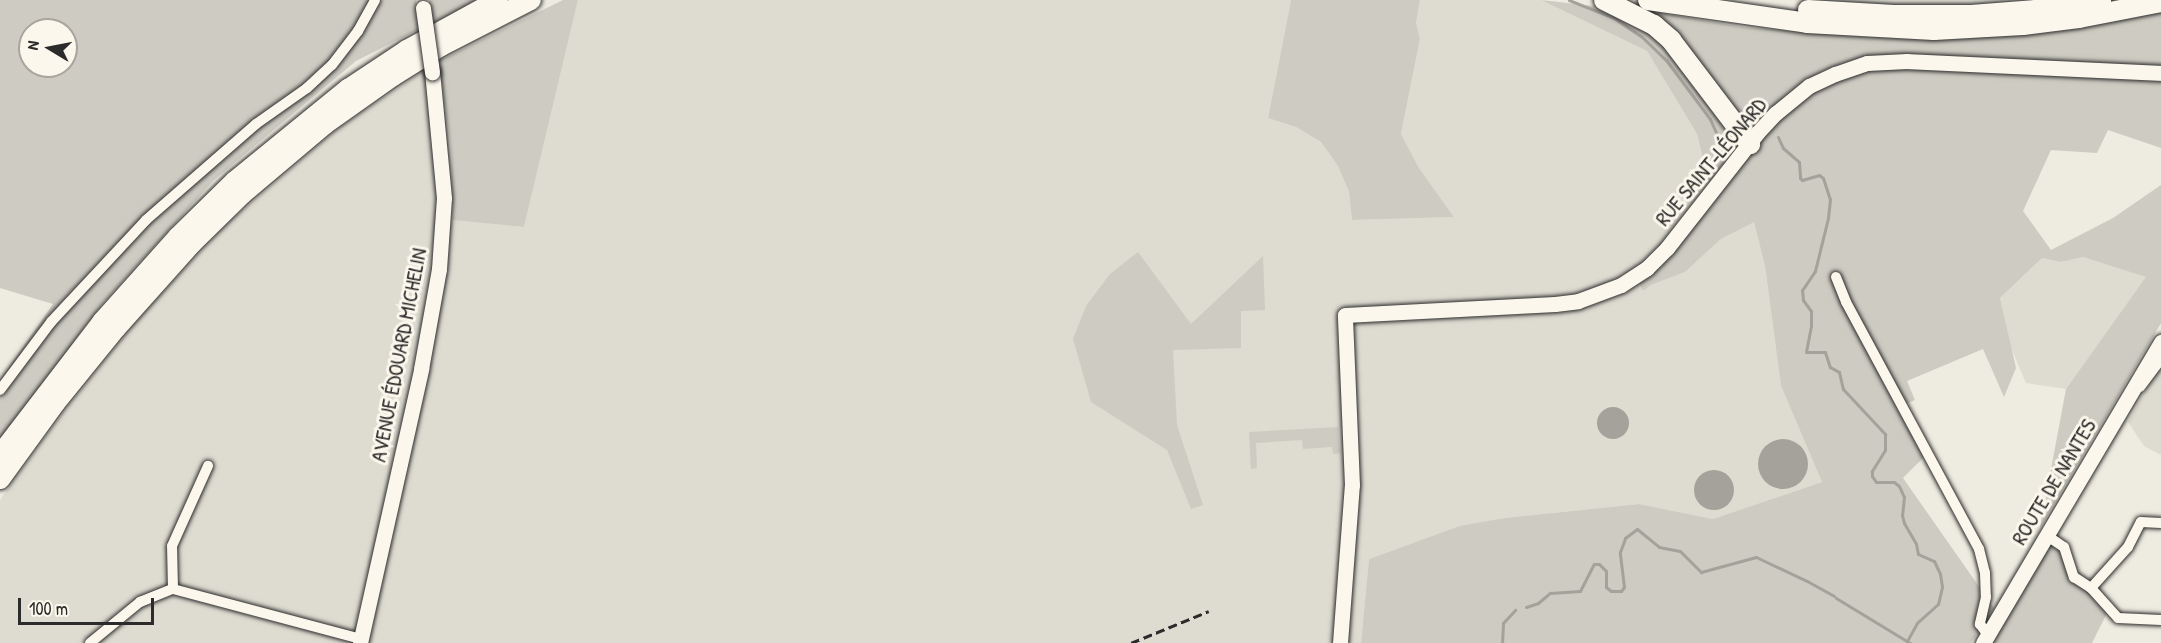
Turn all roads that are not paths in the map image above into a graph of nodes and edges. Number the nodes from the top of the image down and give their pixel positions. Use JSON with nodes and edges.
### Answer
{"nodes":[{"id":1,"x":375,"y":0,"type":"edge"},
{"id":2,"x":498,"y":0,"type":"edge"},
{"id":3,"x":531,"y":0,"type":"edge"},
{"id":4,"x":1604,"y":0,"type":"edge"},
{"id":5,"x":1648,"y":0,"type":"edge"},
{"id":6,"x":1731,"y":0,"type":"edge"},
{"id":7,"x":2101,"y":0,"type":"edge"},
{"id":8,"x":2161,"y":2,"type":"edge"},
{"id":9,"x":423,"y":4,"type":"edge"},
{"id":10,"x":2158,"y":74,"type":"edge"},
{"id":11,"x":1750,"y":144,"type":"junction"},
{"id":12,"x":1836,"y":277,"type":"dead end"},
{"id":13,"x":2161,"y":342,"type":"edge"},
{"id":14,"x":2161,"y":359,"type":"edge"},
{"id":15,"x":0,"y":390,"type":"edge"},
{"id":16,"x":2127,"y":400,"type":"junction"},
{"id":17,"x":0,"y":455,"type":"edge"},
{"id":18,"x":208,"y":466,"type":"dead end"},
{"id":19,"x":0,"y":479,"type":"edge"},
{"id":20,"x":2161,"y":523,"type":"edge"},
{"id":21,"x":2046,"y":535,"type":"junction"},
{"id":22,"x":2091,"y":588,"type":"junction"},
{"id":23,"x":173,"y":589,"type":"junction"},
{"id":24,"x":2161,"y":620,"type":"edge"},
{"id":25,"x":1341,"y":635,"type":"edge"},
{"id":26,"x":1985,"y":639,"type":"edge"},
{"id":27,"x":360,"y":641,"type":"edge"},
{"id":28,"x":90,"y":643,"type":"edge"}],
"edges":[{"from":1,"to":15,"type":"street"},
{"from":2,"to":17,"type":"highway"},
{"from":3,"to":19,"type":"highway"},
{"from":4,"to":11,"type":"highway"},
{"from":5,"to":8,"type":"highway"},
{"from":6,"to":7,"type":"highway"},
{"from":9,"to":27,"type":"main road","name":"AVENUE ÉDOUARD MICHELIN","bridge":true},
{"from":10,"to":11,"type":"main road","name":"RUE SAINT-LÉONARD"},
{"from":11,"to":25,"type":"main road","name":"RUE SAINT-LÉONARD"},
{"from":12,"to":26,"type":"street"},
{"from":13,"to":16,"type":"main road","name":"ROUTE DE NANTES"},
{"from":14,"to":16,"type":"street"},
{"from":16,"to":21,"type":"main road","name":"ROUTE DE NANTES"},
{"from":18,"to":23,"type":"street"},
{"from":20,"to":22,"type":"street"},
{"from":21,"to":22,"type":"street"},
{"from":21,"to":26,"type":"main road","name":"ROUTE DE NANTES"},
{"from":22,"to":24,"type":"street"},
{"from":23,"to":27,"type":"street"},
{"from":23,"to":28,"type":"street"}]}
